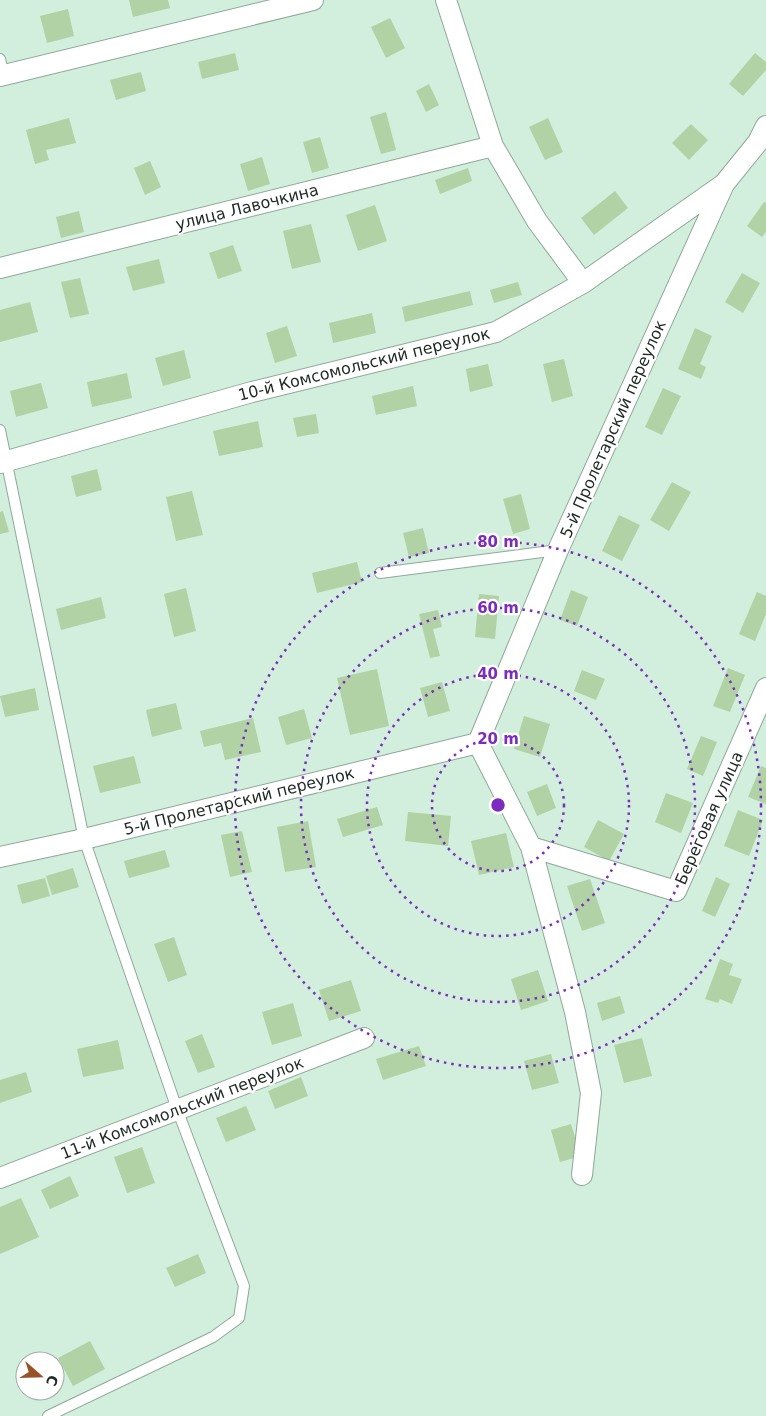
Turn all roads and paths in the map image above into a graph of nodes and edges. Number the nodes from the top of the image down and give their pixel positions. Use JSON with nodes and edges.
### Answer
{"nodes":[{"id":1,"x":313,"y":0,"type":"edge"},
{"id":2,"x":446,"y":0,"type":"edge"},
{"id":3,"x":1,"y":70,"type":"edge"},
{"id":4,"x":763,"y":138,"type":"edge"},
{"id":5,"x":493,"y":146,"type":"junction"},
{"id":6,"x":724,"y":184,"type":"junction"},
{"id":7,"x":0,"y":268,"type":"edge"},
{"id":8,"x":583,"y":283,"type":"junction"},
{"id":9,"x":0,"y":430,"type":"edge"},
{"id":10,"x":3,"y":462,"type":"edge"},
{"id":11,"x":558,"y":550,"type":"junction"},
{"id":12,"x":380,"y":573,"type":"dead end"},
{"id":13,"x":766,"y":688,"type":"edge"},
{"id":14,"x":478,"y":743,"type":"junction"},
{"id":15,"x":84,"y":839,"type":"junction"},
{"id":16,"x":531,"y":847,"type":"junction"},
{"id":17,"x":0,"y":857,"type":"edge"},
{"id":18,"x":364,"y":1038,"type":"dead end"},
{"id":19,"x":177,"y":1109,"type":"junction"},
{"id":20,"x":582,"y":1176,"type":"dead end"},
{"id":21,"x":0,"y":1178,"type":"edge"},
{"id":22,"x":48,"y":1416,"type":"edge"}],
"edges":[{"from":1,"to":3,"type":"street"},
{"from":2,"to":5,"type":"street"},
{"from":4,"to":6,"type":"street","name":"5-й Пролетарский переулок"},
{"from":5,"to":7,"type":"street","name":"улица Лавочкина"},
{"from":5,"to":8,"type":"street"},
{"from":6,"to":8,"type":"street","name":"10-й Комсомольский переулок"},
{"from":6,"to":11,"type":"street","name":"5-й Пролетарский переулок"},
{"from":8,"to":10,"type":"street","name":"10-й Комсомольский переулок"},
{"from":9,"to":10,"type":"lane"},
{"from":10,"to":15,"type":"lane"},
{"from":11,"to":12,"type":"lane"},
{"from":11,"to":14,"type":"street","name":"5-й Пролетарский переулок"},
{"from":13,"to":16,"type":"street","name":"Береговая улица"},
{"from":14,"to":15,"type":"street","name":"5-й Пролетарский переулок"},
{"from":14,"to":16,"type":"street"},
{"from":15,"to":17,"type":"street","name":"5-й Пролетарский переулок"},
{"from":15,"to":19,"type":"lane"},
{"from":16,"to":20,"type":"street"},
{"from":18,"to":19,"type":"street","name":"11-й Комсомольский переулок"},
{"from":19,"to":21,"type":"street","name":"11-й Комсомольский переулок"},
{"from":19,"to":22,"type":"lane"}]}
